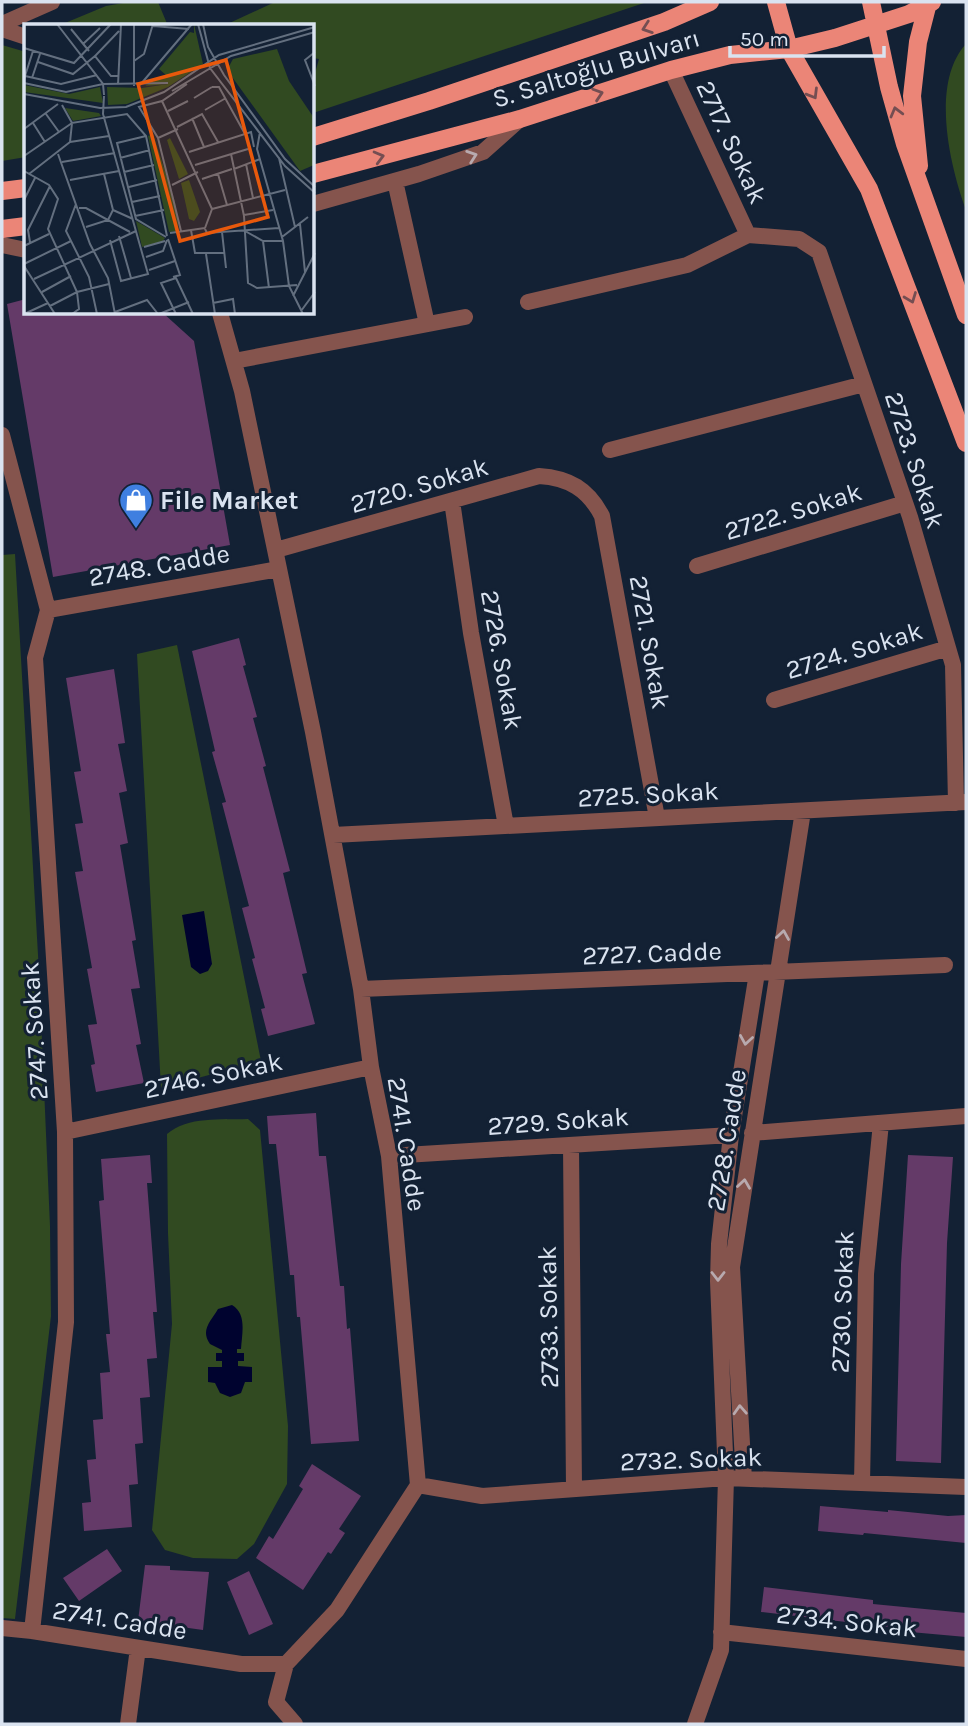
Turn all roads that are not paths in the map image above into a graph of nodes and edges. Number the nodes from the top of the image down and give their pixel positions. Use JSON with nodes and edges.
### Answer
{"nodes":[{"id":1,"x":52,"y":2,"type":"edge"},
{"id":2,"x":709,"y":2,"type":"edge"},
{"id":3,"x":871,"y":2,"type":"edge"},
{"id":4,"x":930,"y":2,"type":"edge"},
{"id":5,"x":777,"y":5,"type":"edge"},
{"id":6,"x":875,"y":26,"type":"junction"},
{"id":7,"x":2,"y":27,"type":"edge"},
{"id":8,"x":24,"y":36,"type":"edge"},
{"id":9,"x":789,"y":49,"type":"junction"},
{"id":10,"x":671,"y":70,"type":"junction"},
{"id":11,"x":520,"y":119,"type":"junction"},
{"id":12,"x":315,"y":135,"type":"edge"},
{"id":13,"x":315,"y":173,"type":"edge"},
{"id":14,"x":395,"y":181,"type":"junction"},
{"id":15,"x":920,"y":184,"type":"junction"},
{"id":16,"x":24,"y":188,"type":"edge"},
{"id":17,"x":2,"y":191,"type":"edge"},
{"id":18,"x":315,"y":203,"type":"edge"},
{"id":19,"x":24,"y":226,"type":"edge"},
{"id":20,"x":2,"y":229,"type":"edge"},
{"id":21,"x":748,"y":235,"type":"junction"},
{"id":22,"x":2,"y":246,"type":"edge"},
{"id":23,"x":24,"y":250,"type":"edge"},
{"id":24,"x":528,"y":302,"type":"dead end"},
{"id":25,"x":221,"y":315,"type":"edge"},
{"id":26,"x":966,"y":315,"type":"edge"},
{"id":27,"x":465,"y":317,"type":"dead end"},
{"id":28,"x":427,"y":324,"type":"junction"},
{"id":29,"x":234,"y":361,"type":"junction"},
{"id":30,"x":864,"y":384,"type":"junction"},
{"id":31,"x":2,"y":435,"type":"edge"},
{"id":32,"x":966,"y":443,"type":"edge"},
{"id":33,"x":610,"y":450,"type":"dead end"},
{"id":34,"x":575,"y":484,"type":"joint"},
{"id":35,"x":452,"y":502,"type":"junction"},
{"id":36,"x":905,"y":503,"type":"junction"},
{"id":37,"x":276,"y":550,"type":"junction"},
{"id":38,"x":697,"y":566,"type":"dead end"},
{"id":39,"x":279,"y":569,"type":"junction"},
{"id":40,"x":48,"y":610,"type":"junction"},
{"id":41,"x":948,"y":648,"type":"junction"},
{"id":42,"x":774,"y":700,"type":"dead end"},
{"id":43,"x":961,"y":803,"type":"edge"},
{"id":44,"x":803,"y":811,"type":"junction"},
{"id":45,"x":657,"y":818,"type":"junction"},
{"id":46,"x":506,"y":826,"type":"junction"},
{"id":47,"x":333,"y":835,"type":"junction"},
{"id":48,"x":945,"y":965,"type":"dead end"},
{"id":49,"x":777,"y":972,"type":"junction"},
{"id":50,"x":757,"y":973,"type":"junction"},
{"id":51,"x":361,"y":989,"type":"junction"},
{"id":52,"x":371,"y":1067,"type":"junction"},
{"id":53,"x":966,"y":1116,"type":"edge"},
{"id":54,"x":881,"y":1123,"type":"junction"},
{"id":55,"x":65,"y":1132,"type":"junction"},
{"id":56,"x":752,"y":1133,"type":"junction"},
{"id":57,"x":731,"y":1135,"type":"junction"},
{"id":58,"x":571,"y":1145,"type":"junction"},
{"id":59,"x":388,"y":1156,"type":"junction"},
{"id":60,"x":726,"y":1478,"type":"junction"},
{"id":61,"x":744,"y":1479,"type":"junction"},
{"id":62,"x":862,"y":1483,"type":"junction"},
{"id":63,"x":418,"y":1485,"type":"junction"},
{"id":64,"x":966,"y":1487,"type":"edge"},
{"id":65,"x":575,"y":1489,"type":"junction"},
{"id":66,"x":2,"y":1628,"type":"edge"},
{"id":67,"x":32,"y":1631,"type":"junction"},
{"id":68,"x":722,"y":1632,"type":"junction"},
{"id":69,"x":138,"y":1648,"type":"junction"},
{"id":70,"x":966,"y":1659,"type":"edge"},
{"id":71,"x":286,"y":1664,"type":"junction"},
{"id":72,"x":128,"y":1724,"type":"edge"},
{"id":73,"x":295,"y":1724,"type":"edge"},
{"id":74,"x":695,"y":1724,"type":"edge"}],
"edges":[{"from":1,"to":7,"type":"street"},
{"from":2,"to":12,"type":"main road","name":"S. Saltoğlu Bulvarı","one_way":true},
{"from":3,"to":6,"type":"main road"},
{"from":4,"to":6,"type":"main road","name":"S. Saltoğlu Bulvarı"},
{"from":4,"to":15,"type":"main road"},
{"from":5,"to":9,"type":"main road"},
{"from":6,"to":9,"type":"main road","name":"S. Saltoğlu Bulvarı"},
{"from":15,"to":6,"type":"main road","one_way":true},
{"from":7,"to":8,"type":"street"},
{"from":9,"to":10,"type":"main road","name":"S. Saltoğlu Bulvarı"},
{"from":9,"to":32,"type":"main road","one_way":true},
{"from":11,"to":10,"type":"main road","name":"S. Saltoğlu Bulvarı","one_way":true},
{"from":10,"to":21,"type":"street","name":"2717. Sokak"},
{"from":13,"to":11,"type":"main road","name":"S. Saltoğlu Bulvarı","one_way":true},
{"from":14,"to":11,"type":"street","one_way":true},
{"from":14,"to":18,"type":"street"},
{"from":14,"to":28,"type":"street"},
{"from":15,"to":26,"type":"main road"},
{"from":16,"to":17,"type":"main road"},
{"from":19,"to":20,"type":"main road"},
{"from":21,"to":24,"type":"street"},
{"from":21,"to":30,"type":"street","name":"2723. Sokak"},
{"from":22,"to":23,"type":"street"},
{"from":25,"to":29,"type":"street","name":"2741. Cadde"},
{"from":27,"to":28,"type":"street"},
{"from":28,"to":29,"type":"street"},
{"from":29,"to":37,"type":"street","name":"2741. Cadde"},
{"from":30,"to":33,"type":"street"},
{"from":30,"to":36,"type":"street","name":"2723. Sokak"},
{"from":31,"to":40,"type":"street","name":"2747. Sokak"},
{"from":34,"to":35,"type":"street","name":"2720. Sokak"},
{"from":34,"to":45,"type":"street","name":"2721. Sokak"},
{"from":35,"to":37,"type":"street","name":"2720. Sokak"},
{"from":35,"to":46,"type":"street","name":"2726. Sokak"},
{"from":36,"to":38,"type":"street","name":"2722. Sokak"},
{"from":36,"to":41,"type":"street","name":"2723. Sokak"},
{"from":37,"to":39,"type":"street","name":"2741. Cadde"},
{"from":39,"to":40,"type":"street","name":"2748. Cadde"},
{"from":39,"to":47,"type":"street","name":"2741. Cadde"},
{"from":40,"to":55,"type":"street","name":"2747. Sokak"},
{"from":41,"to":42,"type":"street","name":"2724. Sokak"},
{"from":41,"to":43,"type":"street","name":"2723. Sokak"},
{"from":43,"to":44,"type":"street","name":"2725. Sokak"},
{"from":44,"to":45,"type":"street","name":"2725. Sokak"},
{"from":49,"to":44,"type":"street","name":"2728. Cadde","one_way":true},
{"from":45,"to":46,"type":"street","name":"2725. Sokak"},
{"from":46,"to":47,"type":"street","name":"2725. Sokak"},
{"from":47,"to":51,"type":"street","name":"2741. Cadde"},
{"from":48,"to":49,"type":"street","name":"2727. Cadde"},
{"from":49,"to":50,"type":"street","name":"2727. Cadde"},
{"from":49,"to":56,"type":"street","name":"2728. Cadde"},
{"from":50,"to":51,"type":"street","name":"2727. Cadde"},
{"from":50,"to":57,"type":"street","name":"2728. Cadde","one_way":true},
{"from":51,"to":52,"type":"street","name":"2741. Cadde"},
{"from":52,"to":55,"type":"street","name":"2746. Sokak"},
{"from":52,"to":59,"type":"street","name":"2741. Cadde"},
{"from":53,"to":54,"type":"street"},
{"from":54,"to":56,"type":"street"},
{"from":54,"to":62,"type":"street","name":"2730. Sokak"},
{"from":55,"to":67,"type":"street","name":"2747. Sokak"},
{"from":61,"to":56,"type":"street","name":"2728. Cadde","one_way":true},
{"from":57,"to":58,"type":"street","name":"2729. Sokak"},
{"from":57,"to":60,"type":"street","name":"2728. Cadde","one_way":true},
{"from":58,"to":59,"type":"street","name":"2729. Sokak"},
{"from":58,"to":65,"type":"street","name":"2733. Sokak"},
{"from":59,"to":63,"type":"street","name":"2741. Cadde"},
{"from":60,"to":61,"type":"street","name":"2732. Sokak"},
{"from":60,"to":65,"type":"street","name":"2732. Sokak"},
{"from":60,"to":68,"type":"street","name":"2728. Cadde"},
{"from":61,"to":62,"type":"street","name":"2732. Sokak"},
{"from":62,"to":64,"type":"street","name":"2732. Sokak"},
{"from":63,"to":65,"type":"street","name":"2732. Sokak"},
{"from":63,"to":71,"type":"street"},
{"from":66,"to":67,"type":"street","name":"2741. Cadde"},
{"from":67,"to":69,"type":"street","name":"2741. Cadde"},
{"from":68,"to":70,"type":"street","name":"2734. Sokak"},
{"from":68,"to":74,"type":"street","name":"2728. Cadde"},
{"from":69,"to":71,"type":"street","name":"2741. Cadde"},
{"from":69,"to":72,"type":"street"},
{"from":71,"to":73,"type":"street"}]}
